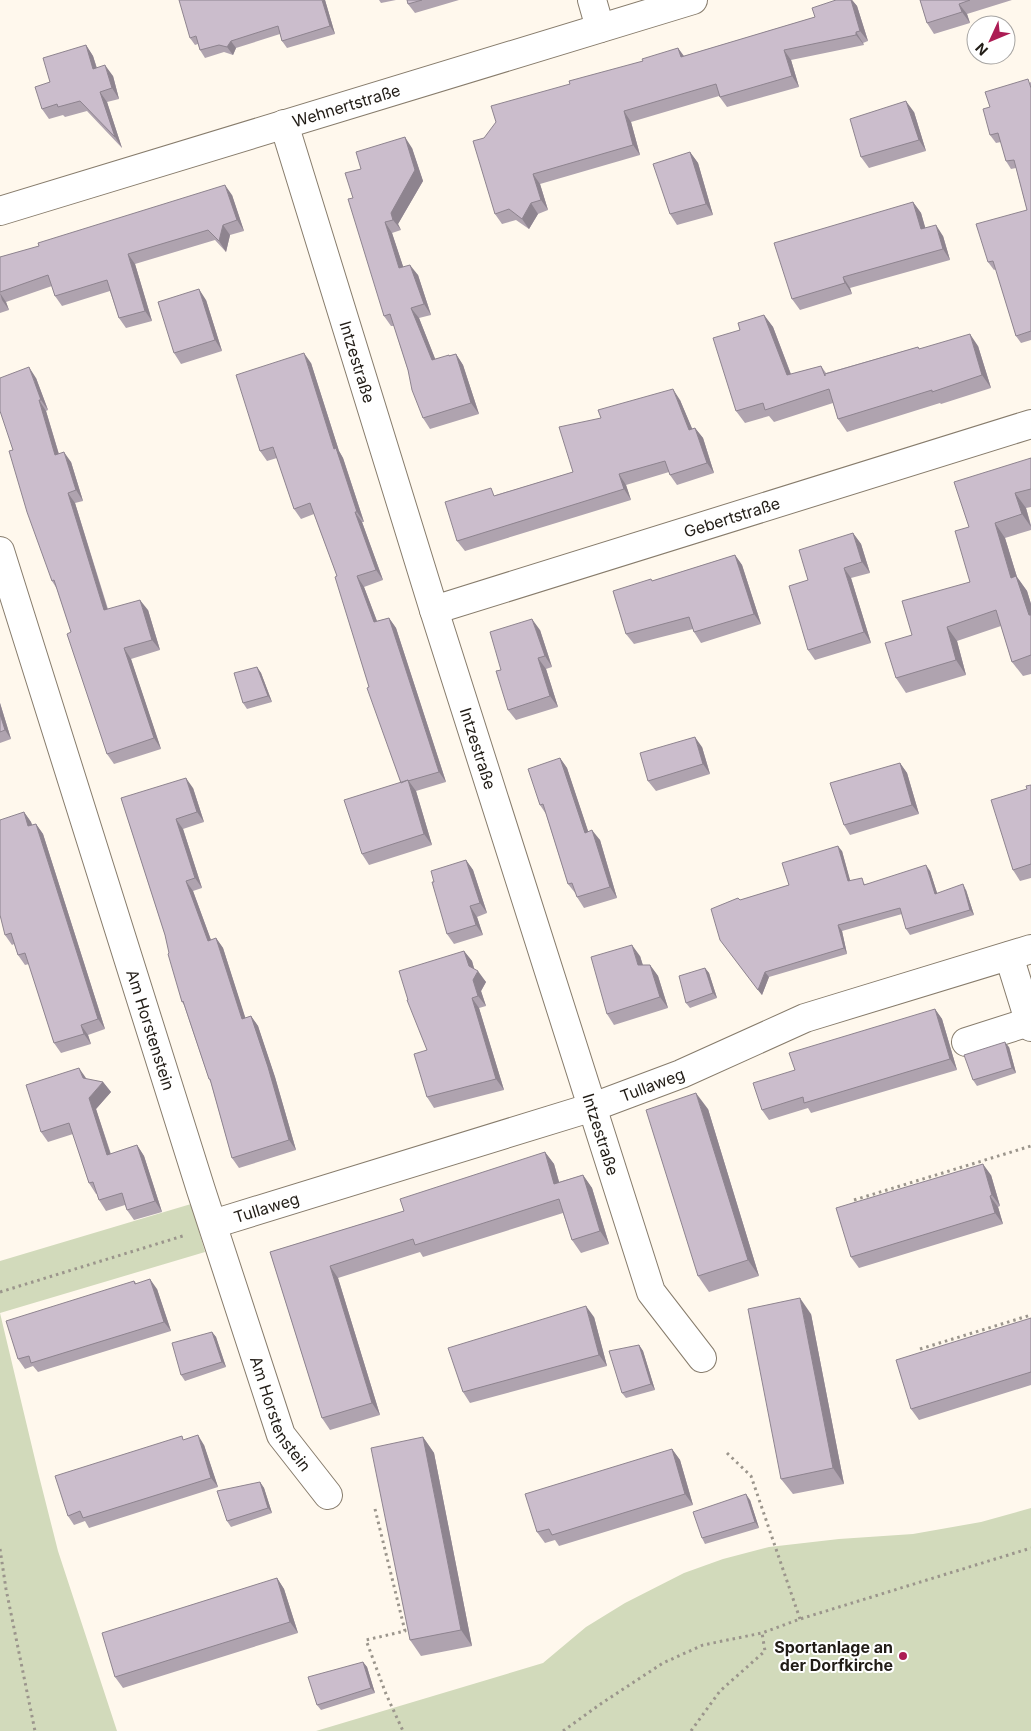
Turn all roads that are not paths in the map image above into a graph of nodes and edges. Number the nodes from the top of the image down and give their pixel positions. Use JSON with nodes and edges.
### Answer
{"nodes":[{"id":1,"x":592,"y":0,"type":"edge"},
{"id":2,"x":693,"y":0,"type":"edge"},
{"id":3,"x":600,"y":28,"type":"junction"},
{"id":4,"x":284,"y":124,"type":"junction"},
{"id":5,"x":0,"y":211,"type":"edge"},
{"id":6,"x":1031,"y":424,"type":"edge"},
{"id":7,"x":0,"y":551,"type":"edge"},
{"id":8,"x":434,"y":610,"type":"junction"},
{"id":9,"x":1020,"y":953,"type":"edge"},
{"id":10,"x":1030,"y":1024,"type":"edge"},
{"id":11,"x":966,"y":1042,"type":"dead end"},
{"id":12,"x":593,"y":1107,"type":"junction"},
{"id":13,"x":212,"y":1224,"type":"junction"},
{"id":14,"x":702,"y":1358,"type":"dead end"},
{"id":15,"x":328,"y":1495,"type":"dead end"}],
"edges":[{"from":1,"to":3,"type":"street"},
{"from":2,"to":3,"type":"street","name":"Wehnertstraße"},
{"from":3,"to":4,"type":"street","name":"Wehnertstraße"},
{"from":4,"to":5,"type":"street","name":"Wehnertstraße"},
{"from":4,"to":8,"type":"street","name":"Intzestraße"},
{"from":6,"to":8,"type":"street","name":"Gebertstraße"},
{"from":7,"to":13,"type":"street","name":"Am Horstenstein"},
{"from":8,"to":12,"type":"street","name":"Intzestraße"},
{"from":9,"to":10,"type":"street"},
{"from":9,"to":12,"type":"street","name":"Tullaweg"},
{"from":10,"to":11,"type":"street"},
{"from":12,"to":13,"type":"street","name":"Tullaweg"},
{"from":12,"to":14,"type":"street","name":"Intzestraße"},
{"from":13,"to":15,"type":"street","name":"Am Horstenstein"}]}
